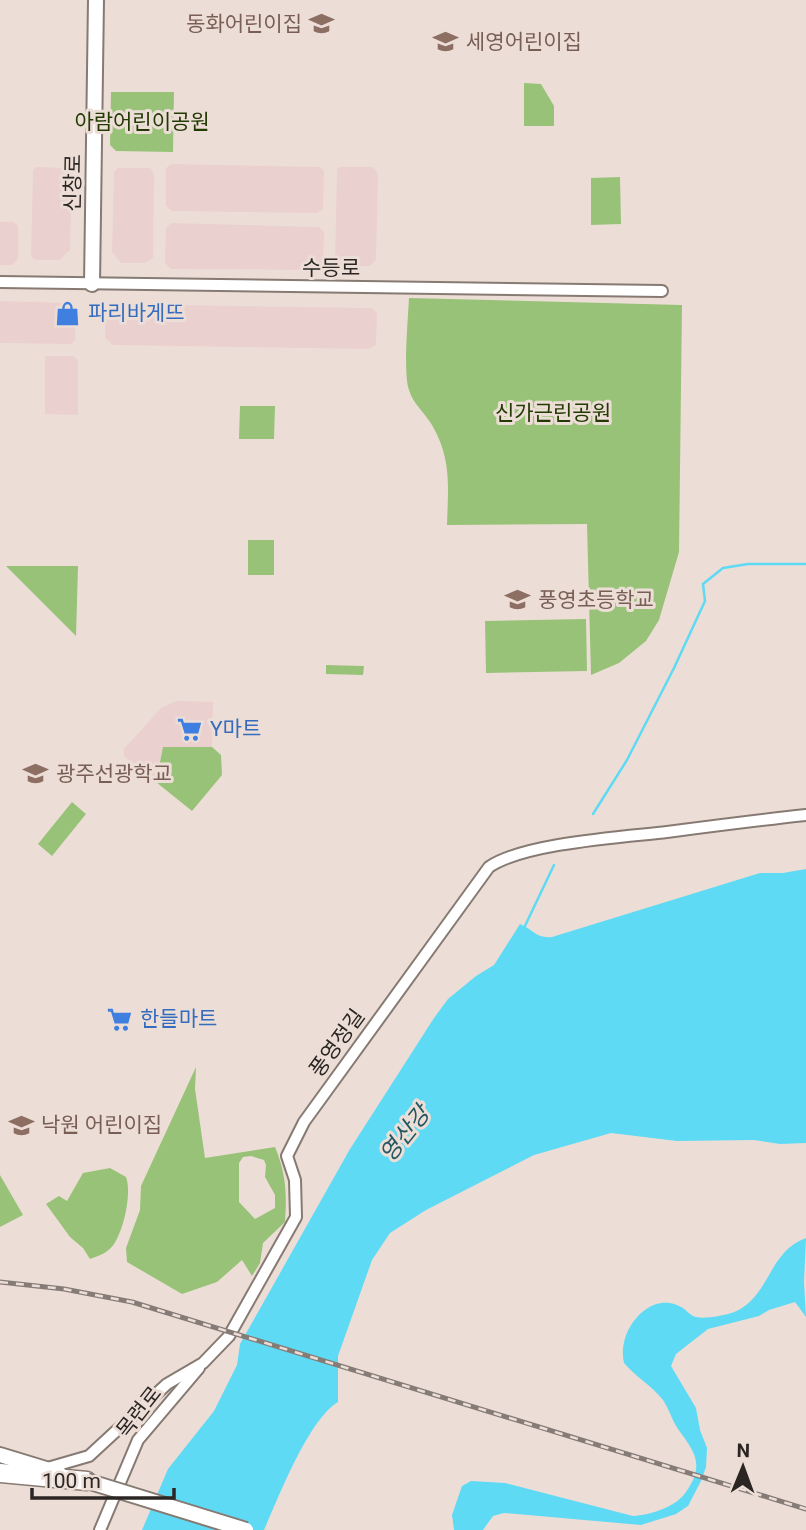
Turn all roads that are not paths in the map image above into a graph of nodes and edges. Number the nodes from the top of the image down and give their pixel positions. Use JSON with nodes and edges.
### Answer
{"nodes":[{"id":1,"x":96,"y":0,"type":"edge"},
{"id":2,"x":0,"y":282,"type":"edge"},
{"id":3,"x":92,"y":284,"type":"junction"},
{"id":4,"x":662,"y":291,"type":"dead end"},
{"id":5,"x":806,"y":815,"type":"edge"},
{"id":6,"x":203,"y":1363,"type":"junction"},
{"id":7,"x":0,"y":1455,"type":"edge"},
{"id":8,"x":44,"y":1469,"type":"junction"},
{"id":9,"x":0,"y":1473,"type":"edge"},
{"id":10,"x":87,"y":1481,"type":"junction"},
{"id":11,"x":100,"y":1530,"type":"edge"},
{"id":12,"x":246,"y":1530,"type":"edge"}],
"edges":[{"from":1,"to":3,"type":"main road","name":"신창로"},
{"from":2,"to":3,"type":"street","name":"수등로"},
{"from":3,"to":4,"type":"street","name":"수등로"},
{"from":5,"to":6,"type":"street","name":"풍영정길"},
{"from":6,"to":8,"type":"street","name":"풍영정길"},
{"from":6,"to":11,"type":"street","name":"목련로"},
{"from":7,"to":8,"type":"main road"},
{"from":8,"to":10,"type":"main road"},
{"from":9,"to":10,"type":"highway"},
{"from":10,"to":12,"type":"main road","bridge":true}]}
